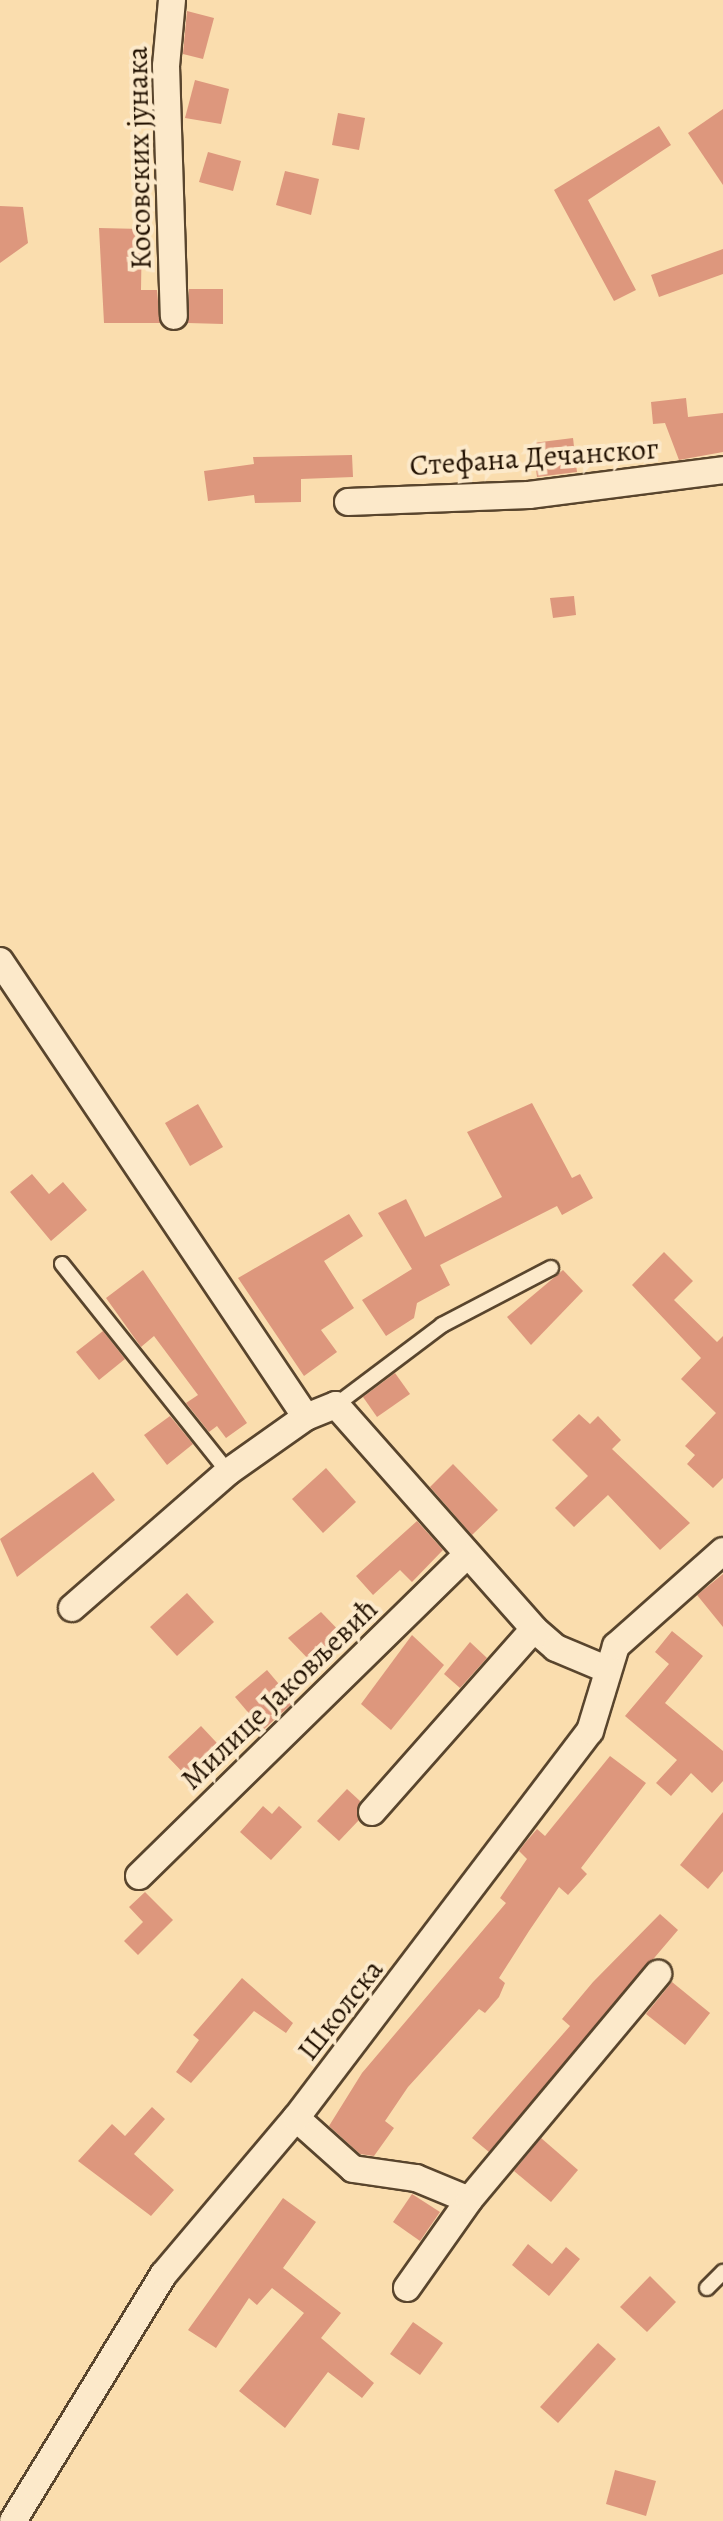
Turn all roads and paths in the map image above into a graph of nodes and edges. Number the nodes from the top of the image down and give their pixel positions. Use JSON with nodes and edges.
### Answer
{"nodes":[{"id":1,"x":172,"y":0,"type":"edge"},
{"id":2,"x":174,"y":316,"type":"dead end"},
{"id":3,"x":723,"y":470,"type":"edge"},
{"id":4,"x":348,"y":502,"type":"dead end"},
{"id":5,"x":0,"y":961,"type":"edge"},
{"id":6,"x":62,"y":1264,"type":"dead end"},
{"id":7,"x":551,"y":1268,"type":"dead end"},
{"id":8,"x":336,"y":1405,"type":"junction"},
{"id":9,"x":306,"y":1417,"type":"junction"},
{"id":10,"x":228,"y":1472,"type":"junction"},
{"id":11,"x":723,"y":1551,"type":"edge"},
{"id":12,"x":464,"y":1558,"type":"junction"},
{"id":13,"x":72,"y":1608,"type":"dead end"},
{"id":14,"x":534,"y":1629,"type":"junction"},
{"id":15,"x":606,"y":1669,"type":"junction"},
{"id":16,"x":372,"y":1812,"type":"dead end"},
{"id":17,"x":139,"y":1876,"type":"dead end"},
{"id":18,"x":658,"y":1974,"type":"dead end"},
{"id":19,"x":296,"y":2118,"type":"junction"},
{"id":20,"x":469,"y":2200,"type":"junction"},
{"id":21,"x":723,"y":2272,"type":"edge"},
{"id":22,"x":407,"y":2288,"type":"dead end"},
{"id":23,"x":707,"y":2288,"type":"dead end"},
{"id":24,"x":13,"y":2521,"type":"edge"}],
"edges":[{"from":1,"to":2,"type":"street","name":"Косовских јунака"},
{"from":3,"to":4,"type":"street","name":"Стефана Дечанског"},
{"from":5,"to":9,"type":"street"},
{"from":6,"to":10,"type":"lane"},
{"from":7,"to":8,"type":"lane"},
{"from":8,"to":9,"type":"street"},
{"from":8,"to":12,"type":"street"},
{"from":9,"to":10,"type":"street"},
{"from":10,"to":13,"type":"street"},
{"from":11,"to":15,"type":"street","name":"Школска"},
{"from":12,"to":14,"type":"street"},
{"from":12,"to":17,"type":"street","name":"Милице Јаковљевић"},
{"from":14,"to":15,"type":"street"},
{"from":14,"to":16,"type":"street"},
{"from":15,"to":19,"type":"street","name":"Школска"},
{"from":18,"to":20,"type":"street"},
{"from":19,"to":20,"type":"street"},
{"from":19,"to":24,"type":"street","name":"Школска"},
{"from":20,"to":22,"type":"street"},
{"from":21,"to":23,"type":"lane"}]}
